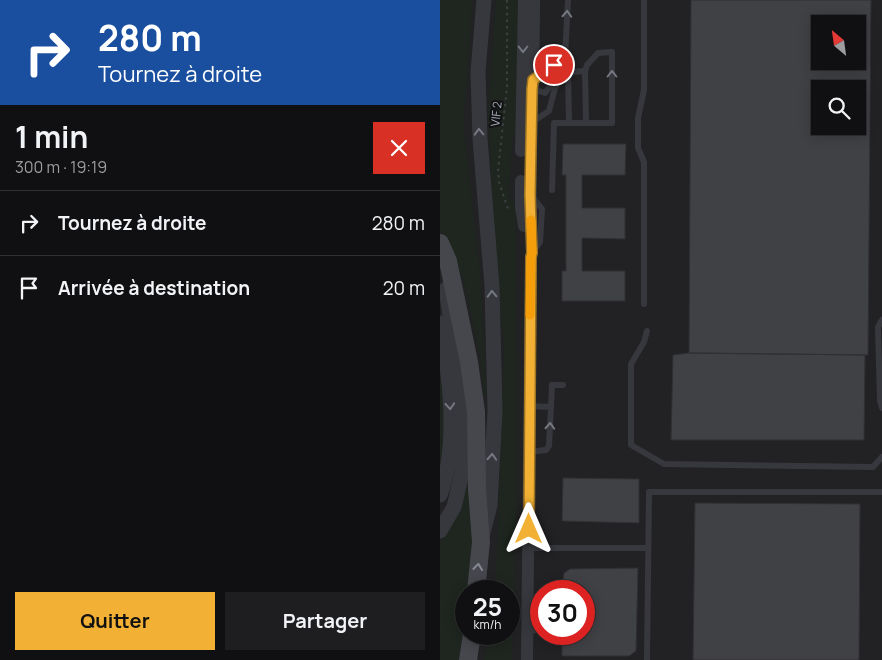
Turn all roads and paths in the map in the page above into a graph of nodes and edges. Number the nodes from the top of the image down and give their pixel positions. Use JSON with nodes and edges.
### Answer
{"nodes":[{"id":1,"x":484,"y":0,"type":"edge"},
{"id":2,"x":507,"y":0,"type":"edge"},
{"id":3,"x":524,"y":0,"type":"edge"},
{"id":4,"x":534,"y":0,"type":"edge"},
{"id":5,"x":568,"y":0,"type":"edge"},
{"id":6,"x":644,"y":0,"type":"edge"},
{"id":7,"x":585,"y":71,"type":"junction"},
{"id":8,"x":565,"y":74,"type":"junction"},
{"id":9,"x":532,"y":85,"type":"junction"},
{"id":10,"x":545,"y":93,"type":"junction"},
{"id":11,"x":551,"y":100,"type":"junction"},
{"id":12,"x":531,"y":122,"type":"junction"},
{"id":13,"x":569,"y":123,"type":"junction"},
{"id":14,"x":586,"y":123,"type":"junction"},
{"id":15,"x":552,"y":190,"type":"dead end"},
{"id":16,"x":511,"y":218,"type":"dead end"},
{"id":17,"x":440,"y":243,"type":"edge"},
{"id":18,"x":440,"y":252,"type":"edge"},
{"id":19,"x":531,"y":255,"type":"junction"},
{"id":20,"x":644,"y":304,"type":"dead end"},
{"id":21,"x":882,"y":320,"type":"edge"},
{"id":22,"x":440,"y":323,"type":"edge"},
{"id":23,"x":647,"y":330,"type":"dead end"},
{"id":24,"x":563,"y":385,"type":"dead end"},
{"id":25,"x":528,"y":406,"type":"junction"},
{"id":26,"x":551,"y":406,"type":"junction"},
{"id":27,"x":882,"y":408,"type":"edge"},
{"id":28,"x":529,"y":452,"type":"junction"},
{"id":29,"x":882,"y":458,"type":"edge"},
{"id":30,"x":882,"y":492,"type":"edge"},
{"id":31,"x":440,"y":495,"type":"edge"},
{"id":32,"x":440,"y":531,"type":"edge"},
{"id":33,"x":481,"y":542,"type":"junction"},
{"id":34,"x":529,"y":548,"type":"junction"},
{"id":35,"x":648,"y":548,"type":"junction"},
{"id":36,"x":477,"y":580,"type":"edge"},
{"id":37,"x":528,"y":625,"type":"joint"},
{"id":38,"x":470,"y":645,"type":"edge"},
{"id":39,"x":646,"y":659,"type":"edge"},
{"id":40,"x":468,"y":660,"type":"edge"},
{"id":41,"x":527,"y":660,"type":"edge"}],
"edges":[{"from":33,"to":1,"type":"street","one_way":true},
{"from":2,"to":16,"type":"path","name":"VIF 2"},
{"from":3,"to":19,"type":"street","one_way":true},
{"from":4,"to":9,"type":"street"},
{"from":9,"to":5,"type":"lane","one_way":true},
{"from":6,"to":20,"type":"lane"},
{"from":7,"to":8,"type":"lane"},
{"from":7,"to":14,"type":"lane"},
{"from":14,"to":7,"type":"lane","one_way":true},
{"from":8,"to":10,"type":"lane"},
{"from":8,"to":11,"type":"lane"},
{"from":8,"to":13,"type":"lane"},
{"from":9,"to":10,"type":"lane"},
{"from":9,"to":12,"type":"street"},
{"from":10,"to":11,"type":"lane"},
{"from":11,"to":12,"type":"lane"},
{"from":12,"to":19,"type":"street"},
{"from":13,"to":14,"type":"lane"},
{"from":13,"to":15,"type":"lane"},
{"from":17,"to":33,"type":"main road"},
{"from":18,"to":32,"type":"street"},
{"from":19,"to":25,"type":"street"},
{"from":21,"to":27,"type":"lane"},
{"from":22,"to":31,"type":"street","one_way":true},
{"from":23,"to":29,"type":"lane"},
{"from":24,"to":26,"type":"lane"},
{"from":25,"to":26,"type":"lane"},
{"from":25,"to":28,"type":"street"},
{"from":28,"to":26,"type":"lane","one_way":true},
{"from":28,"to":34,"type":"street"},
{"from":30,"to":35,"type":"lane"},
{"from":36,"to":33,"type":"main road","one_way":true},
{"from":34,"to":35,"type":"lane"},
{"from":34,"to":37,"type":"street"},
{"from":35,"to":39,"type":"lane"},
{"from":37,"to":41,"type":"street"},
{"from":38,"to":40,"type":"main road"}]}
